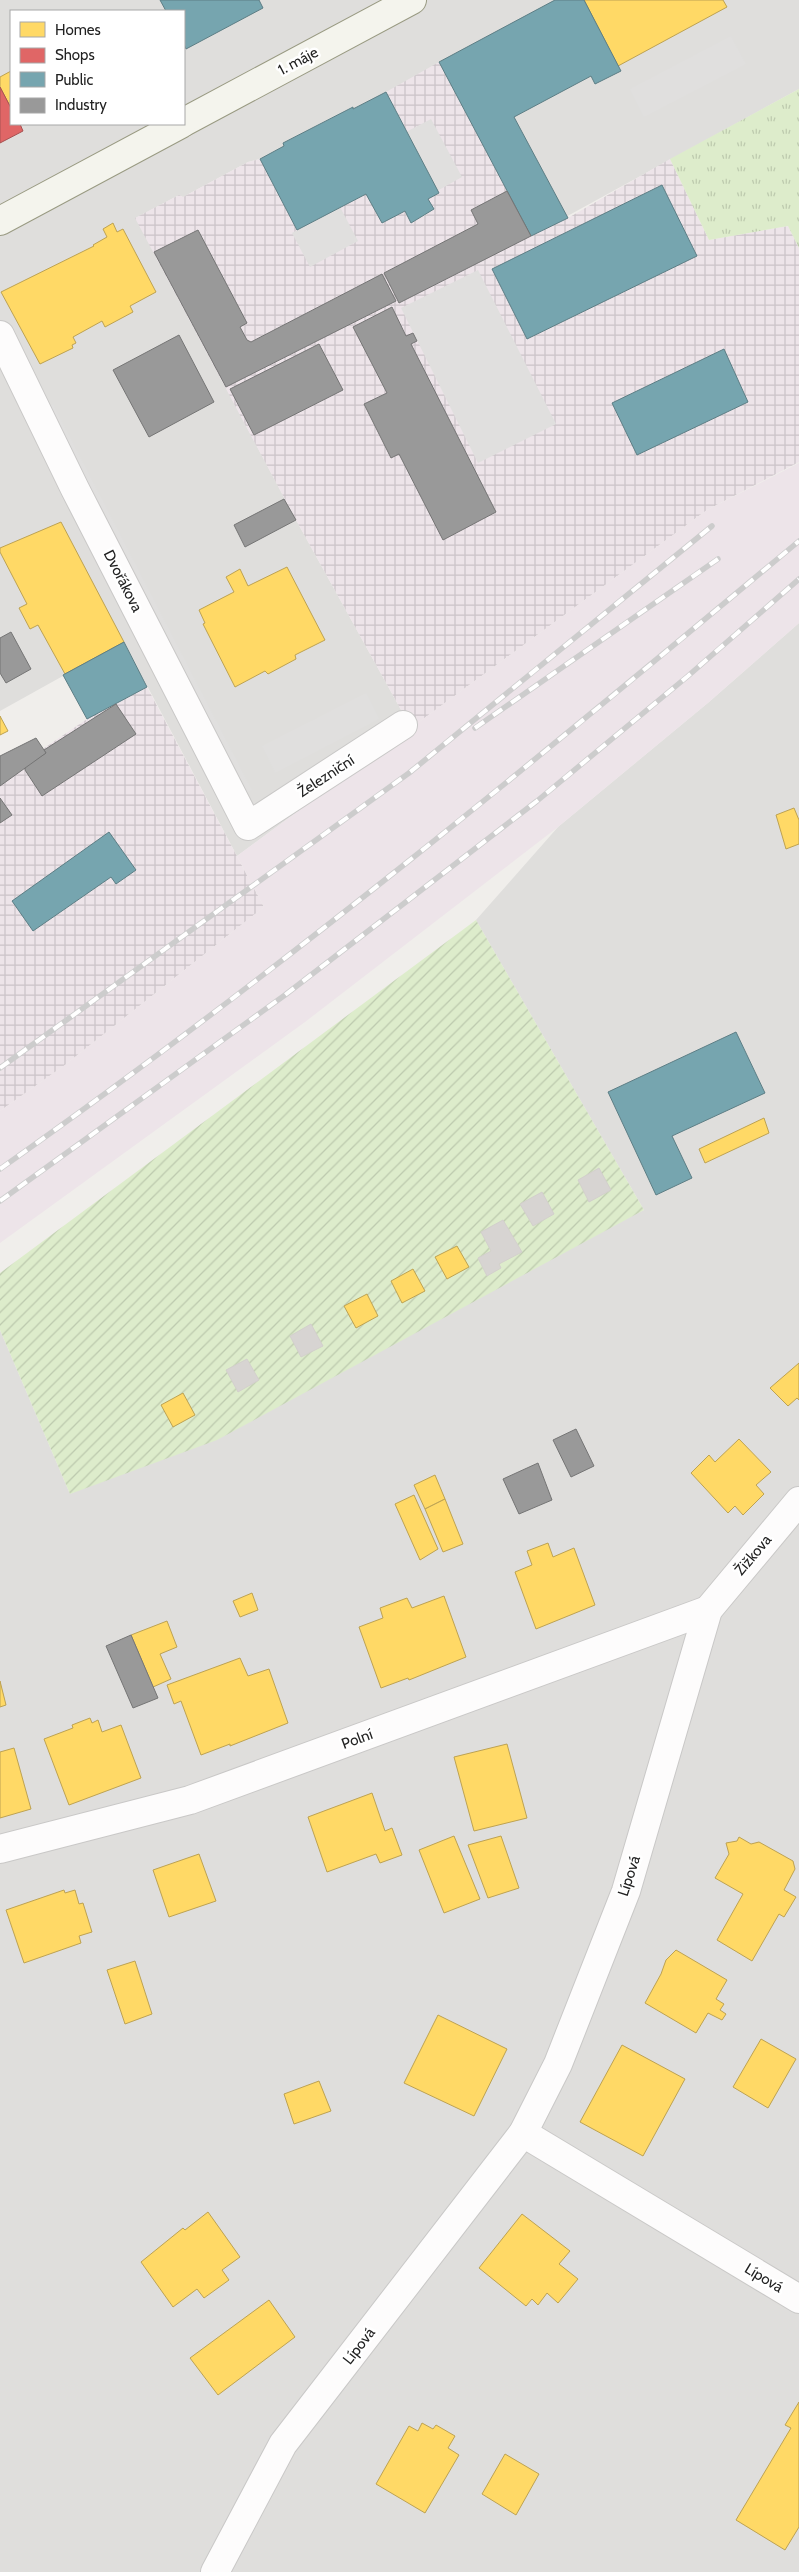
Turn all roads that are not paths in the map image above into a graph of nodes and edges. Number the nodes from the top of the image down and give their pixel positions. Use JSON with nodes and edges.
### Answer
{"nodes":[{"id":1,"x":412,"y":0,"type":"edge"},
{"id":2,"x":185,"y":121,"type":"edge"},
{"id":3,"x":178,"y":125,"type":"edge"},
{"id":4,"x":0,"y":220,"type":"edge"},
{"id":5,"x":0,"y":335,"type":"edge"},
{"id":6,"x":403,"y":725,"type":"dead end"},
{"id":7,"x":248,"y":826,"type":"joint"},
{"id":8,"x":799,"y":1501,"type":"edge"},
{"id":9,"x":708,"y":1610,"type":"junction"},
{"id":10,"x":0,"y":1849,"type":"edge"},
{"id":11,"x":522,"y":2133,"type":"junction"},
{"id":12,"x":799,"y":2300,"type":"edge"},
{"id":13,"x":215,"y":2572,"type":"edge"}],
"edges":[{"from":1,"to":2,"type":"main road","name":"1. máje"},
{"from":3,"to":4,"type":"main road","name":"1. máje"},
{"from":5,"to":7,"type":"street","name":"Dvořákova"},
{"from":6,"to":7,"type":"street","name":"Železniční"},
{"from":8,"to":9,"type":"street","name":"Žižkova"},
{"from":9,"to":10,"type":"street","name":"Polní"},
{"from":9,"to":11,"type":"street","name":"Lípová"},
{"from":11,"to":12,"type":"street","name":"Lípová"},
{"from":11,"to":13,"type":"street","name":"Lípová"}]}
